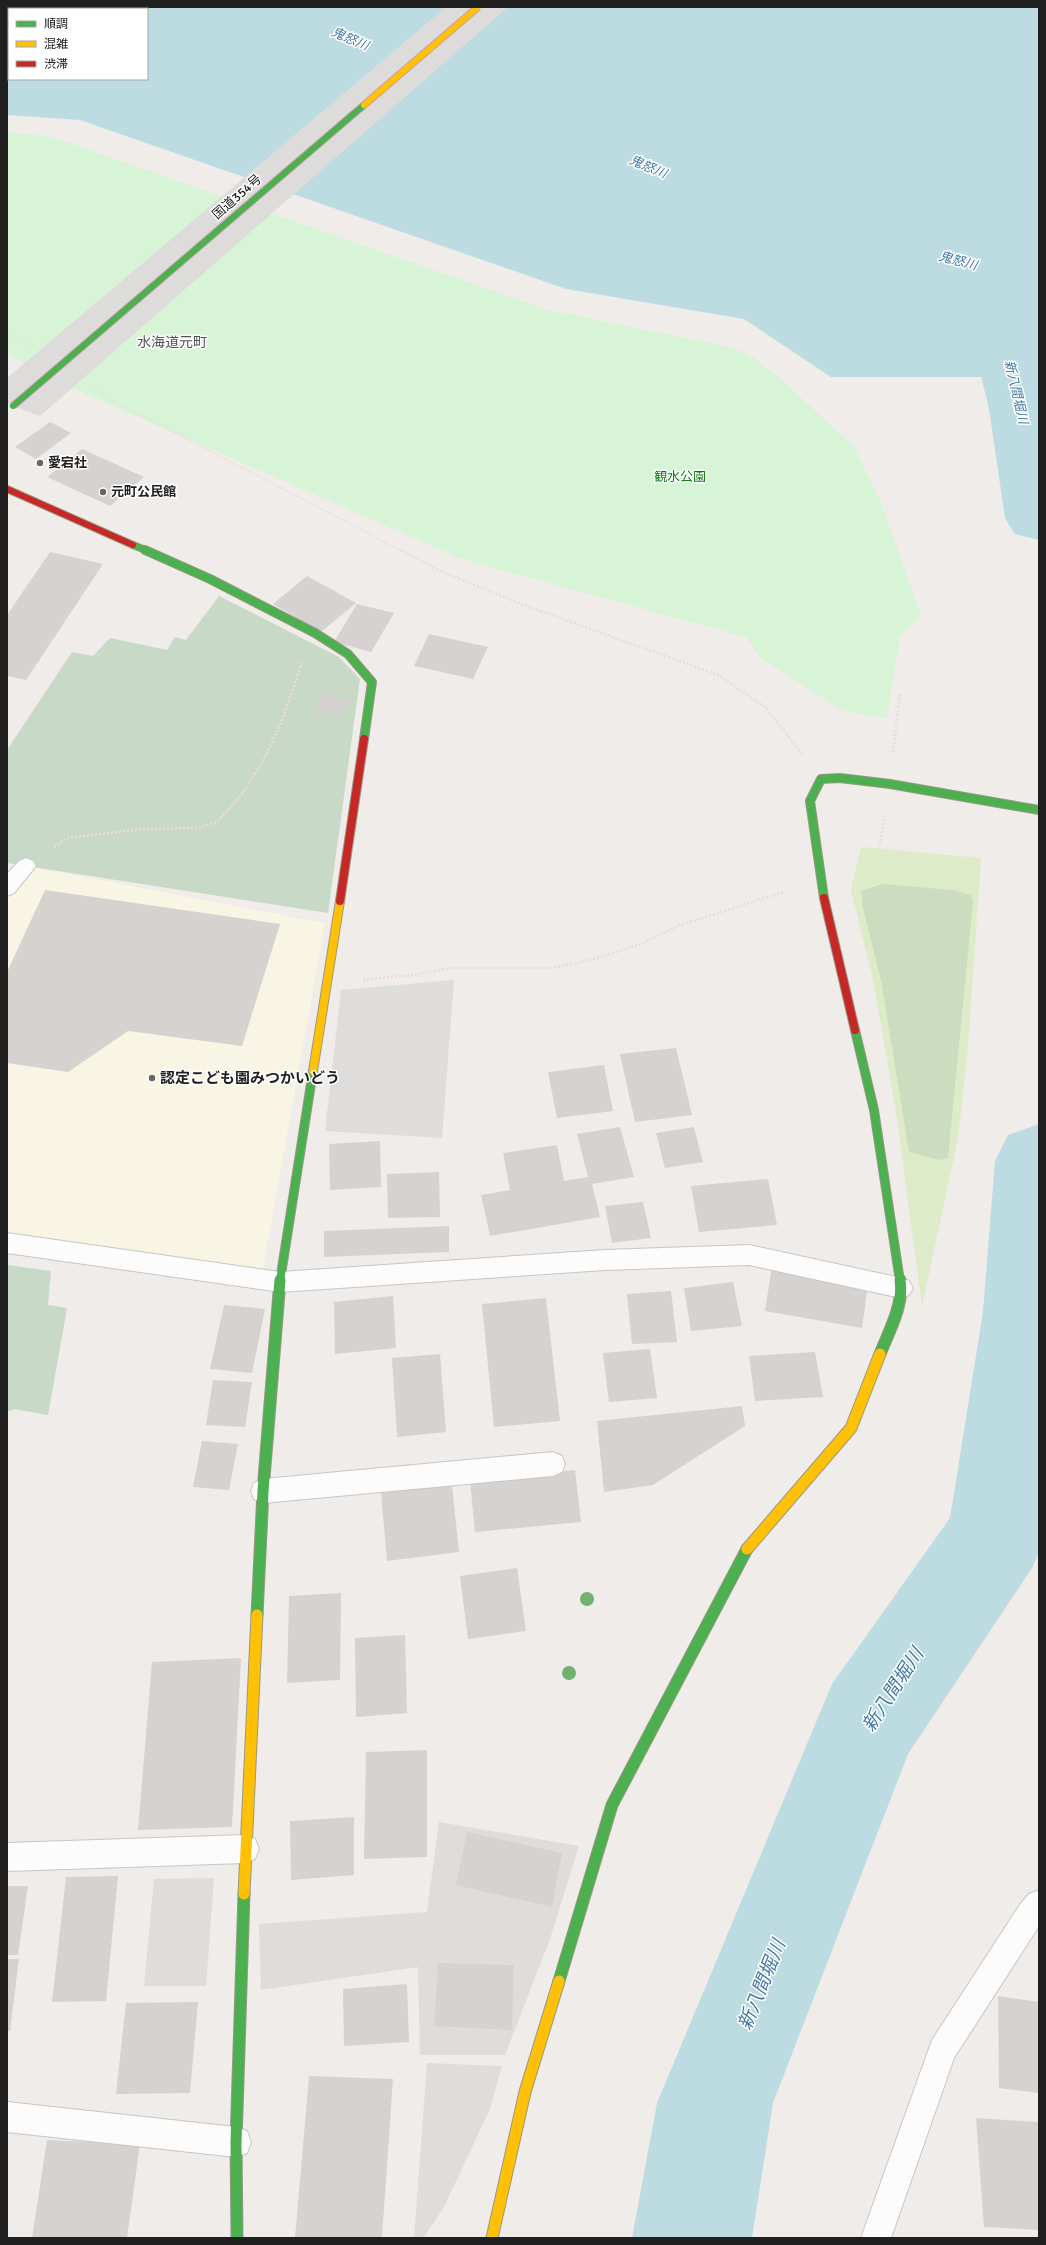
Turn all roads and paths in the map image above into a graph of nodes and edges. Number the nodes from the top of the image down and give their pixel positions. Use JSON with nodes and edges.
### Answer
{"nodes":[{"id":1,"x":478,"y":7,"type":"edge"},
{"id":2,"x":7,"y":333,"type":"edge"},
{"id":3,"x":33,"y":350,"type":"dead end"},
{"id":4,"x":86,"y":383,"type":"dead end"},
{"id":5,"x":13,"y":406,"type":"dead end"},
{"id":6,"x":7,"y":489,"type":"edge"},
{"id":7,"x":324,"y":639,"type":"junction"},
{"id":8,"x":900,"y":694,"type":"dead end"},
{"id":9,"x":821,"y":779,"type":"junction"},
{"id":10,"x":890,"y":784,"type":"junction"},
{"id":11,"x":1039,"y":810,"type":"edge"},
{"id":12,"x":26,"y":866,"type":"joint"},
{"id":13,"x":820,"y":880,"type":"junction"},
{"id":14,"x":7,"y":888,"type":"edge"},
{"id":15,"x":326,"y":983,"type":"junction"},
{"id":16,"x":7,"y":1242,"type":"edge"},
{"id":17,"x":280,"y":1282,"type":"junction"},
{"id":18,"x":901,"y":1288,"type":"junction"},
{"id":19,"x":553,"y":1464,"type":"dead end"},
{"id":20,"x":263,"y":1491,"type":"junction"},
{"id":21,"x":245,"y":1849,"type":"junction"},
{"id":22,"x":7,"y":1857,"type":"edge"},
{"id":23,"x":1039,"y":1904,"type":"edge"},
{"id":24,"x":7,"y":2117,"type":"edge"},
{"id":25,"x":236,"y":2142,"type":"junction"},
{"id":26,"x":237,"y":2238,"type":"edge"},
{"id":27,"x":492,"y":2238,"type":"edge"},
{"id":28,"x":876,"y":2238,"type":"edge"}],
"edges":[{"from":1,"to":5,"type":"main road","name":"国道354号","bridge":true},
{"from":2,"to":3,"type":"path"},
{"from":4,"to":9,"type":"path"},
{"from":6,"to":7,"type":"main road"},
{"from":7,"to":12,"type":"path"},
{"from":7,"to":15,"type":"main road"},
{"from":8,"to":10,"type":"path"},
{"from":9,"to":10,"type":"main road"},
{"from":9,"to":13,"type":"main road"},
{"from":10,"to":11,"type":"main road"},
{"from":12,"to":14,"type":"street"},
{"from":13,"to":15,"type":"path"},
{"from":13,"to":18,"type":"main road"},
{"from":15,"to":17,"type":"main road"},
{"from":16,"to":17,"type":"street"},
{"from":17,"to":18,"type":"street"},
{"from":17,"to":20,"type":"main road"},
{"from":18,"to":27,"type":"main road"},
{"from":19,"to":20,"type":"street"},
{"from":20,"to":21,"type":"main road"},
{"from":21,"to":22,"type":"street"},
{"from":21,"to":25,"type":"main road"},
{"from":23,"to":28,"type":"street"},
{"from":24,"to":25,"type":"street"},
{"from":25,"to":26,"type":"main road"}]}
